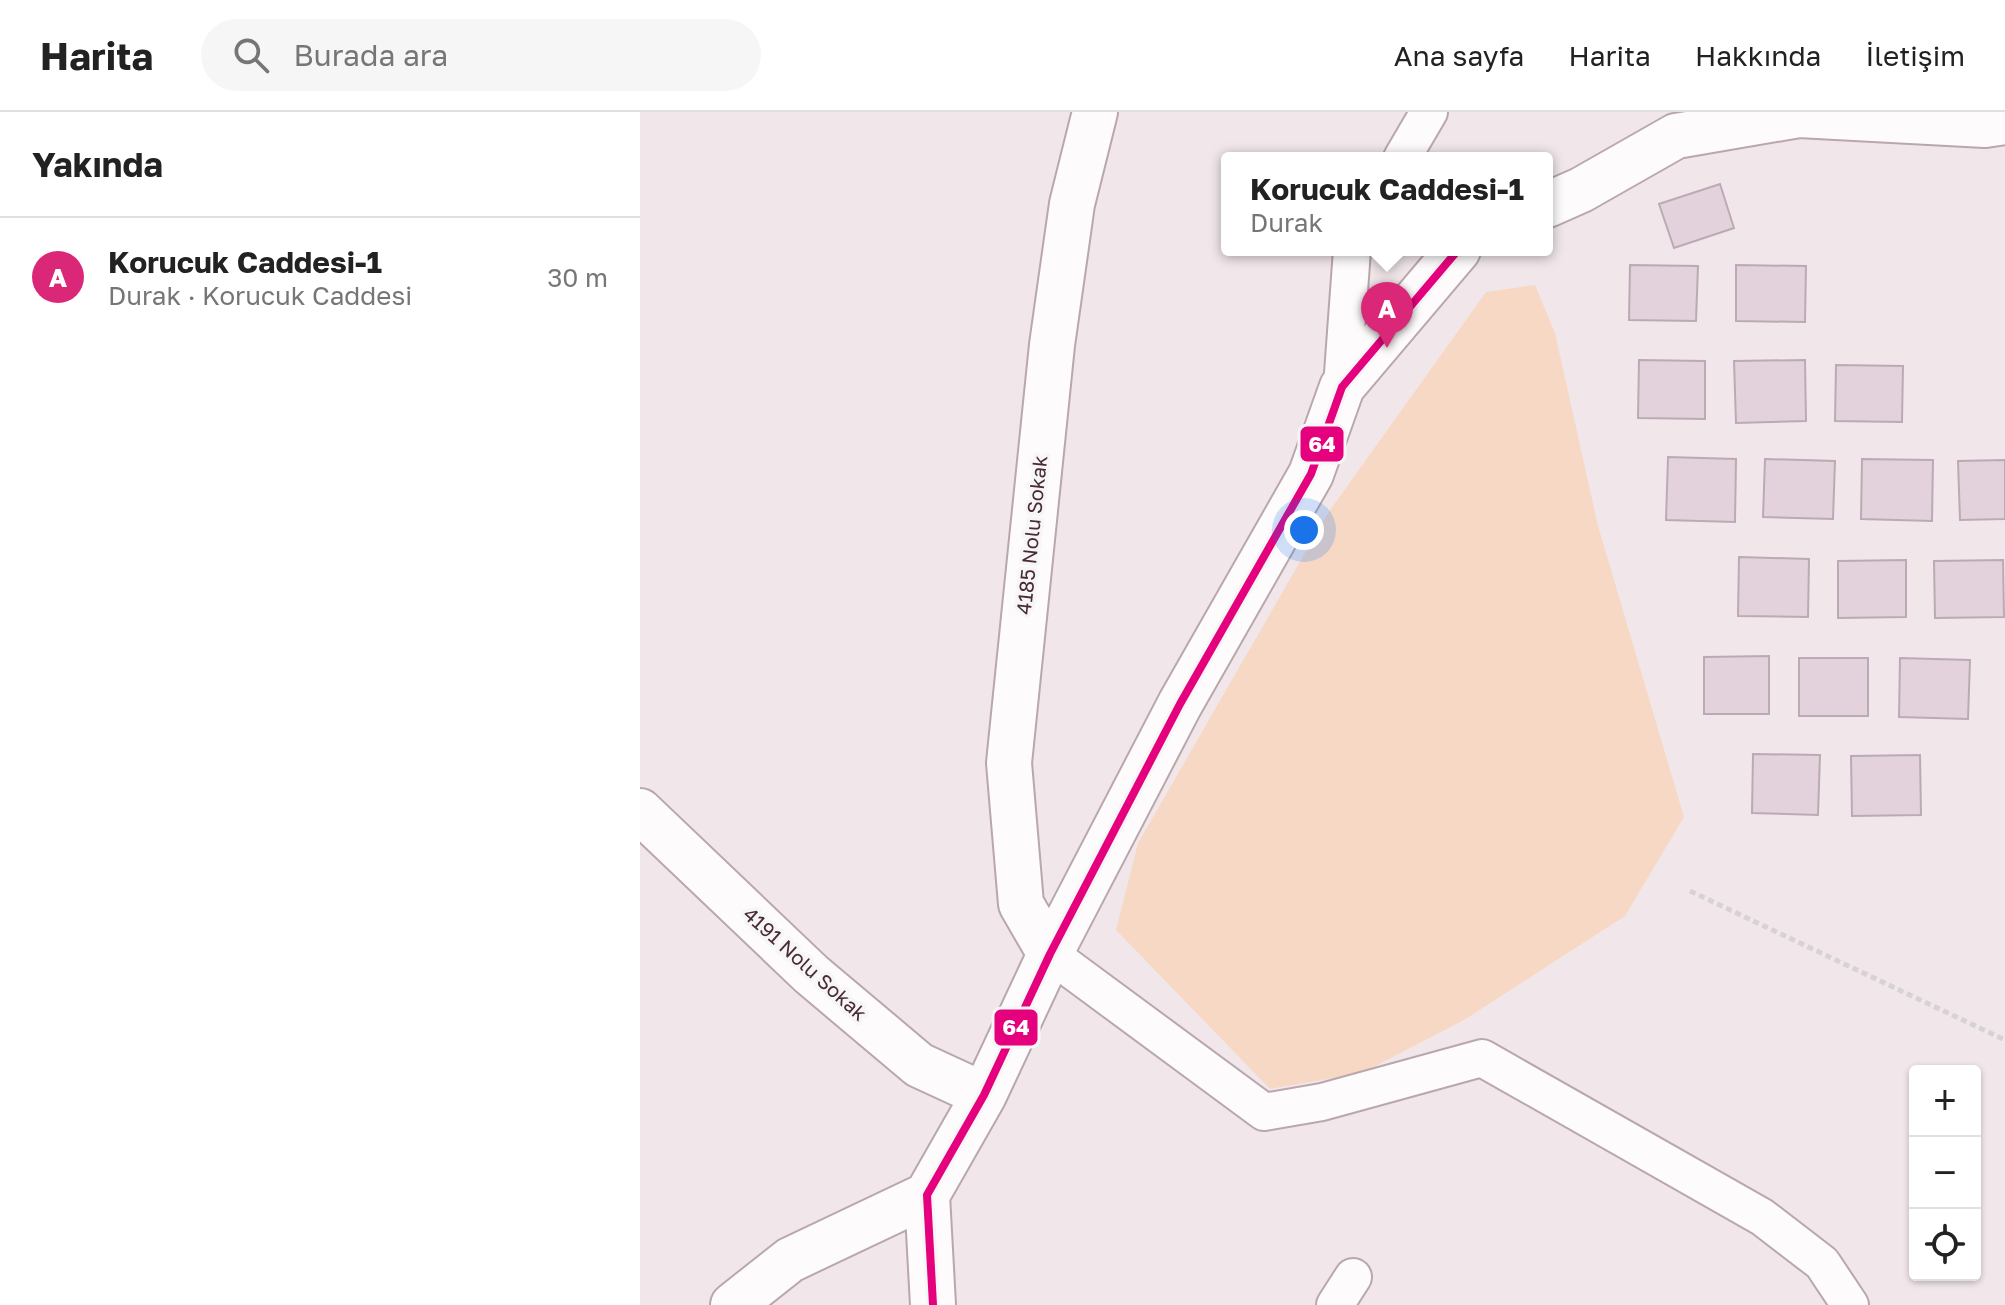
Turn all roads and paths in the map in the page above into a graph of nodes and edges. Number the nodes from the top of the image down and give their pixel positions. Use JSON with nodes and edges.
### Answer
{"nodes":[{"id":1,"x":1095,"y":112,"type":"edge"},
{"id":2,"x":1429,"y":112,"type":"edge"},
{"id":3,"x":1796,"y":113,"type":"edge"},
{"id":4,"x":2005,"y":122,"type":"edge"},
{"id":5,"x":1406,"y":152,"type":"edge"},
{"id":6,"x":1553,"y":202,"type":"edge"},
{"id":7,"x":1352,"y":256,"type":"edge"},
{"id":8,"x":1453,"y":256,"type":"edge"},
{"id":9,"x":1342,"y":387,"type":"junction"},
{"id":10,"x":640,"y":811,"type":"edge"},
{"id":11,"x":1690,"y":891,"type":"dead end"},
{"id":12,"x":1050,"y":954,"type":"junction"},
{"id":13,"x":2005,"y":1040,"type":"edge"},
{"id":14,"x":984,"y":1095,"type":"junction"},
{"id":15,"x":927,"y":1195,"type":"junction"},
{"id":16,"x":733,"y":1305,"type":"edge"},
{"id":17,"x":933,"y":1305,"type":"edge"},
{"id":18,"x":1850,"y":1305,"type":"edge"}],
"edges":[{"from":1,"to":12,"type":"street","name":"4185 Nolu Sokak"},
{"from":2,"to":5,"type":"street"},
{"from":3,"to":4,"type":"street"},
{"from":3,"to":6,"type":"street"},
{"from":7,"to":9,"type":"street"},
{"from":8,"to":9,"type":"street"},
{"from":9,"to":12,"type":"street"},
{"from":10,"to":14,"type":"street","name":"4191 Nolu Sokak"},
{"from":11,"to":13,"type":"path"},
{"from":12,"to":14,"type":"street"},
{"from":12,"to":18,"type":"street"},
{"from":14,"to":15,"type":"street"},
{"from":15,"to":16,"type":"street"},
{"from":15,"to":17,"type":"street"}]}
